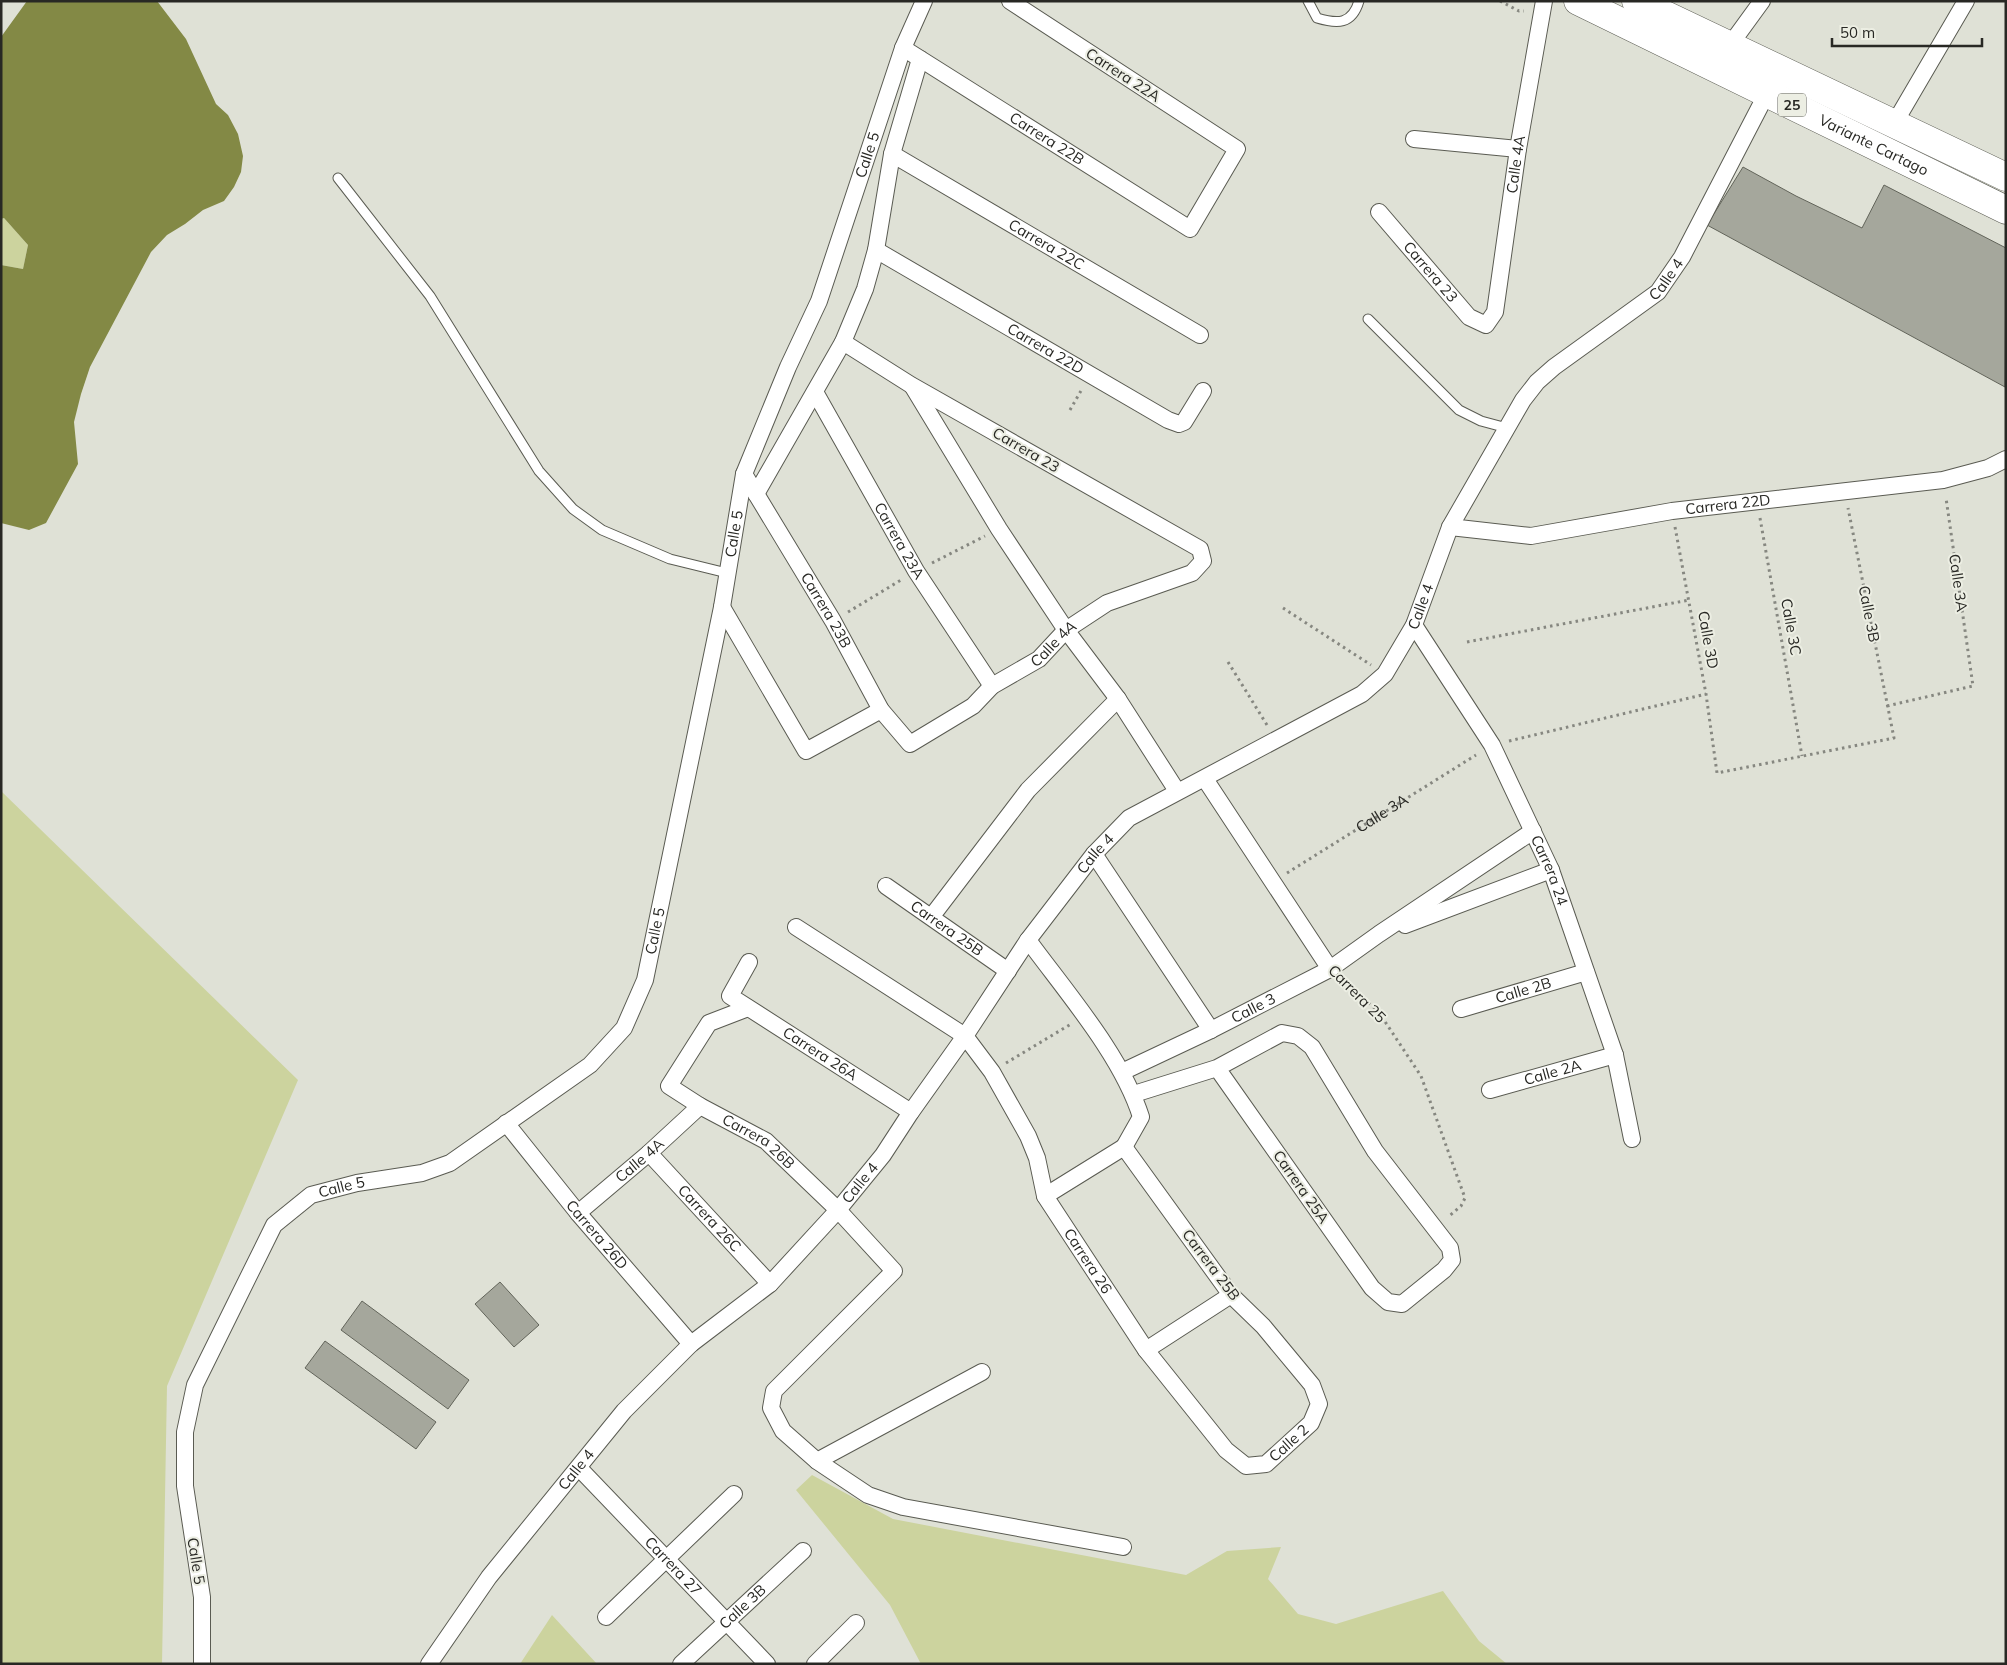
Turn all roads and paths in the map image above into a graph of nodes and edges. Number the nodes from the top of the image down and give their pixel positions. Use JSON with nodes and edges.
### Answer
{"nodes":[{"id":1,"x":924,"y":1,"type":"edge"},
{"id":2,"x":1010,"y":1,"type":"edge"},
{"id":3,"x":1308,"y":1,"type":"edge"},
{"id":4,"x":1358,"y":1,"type":"edge"},
{"id":5,"x":1500,"y":1,"type":"edge"},
{"id":6,"x":1544,"y":1,"type":"edge"},
{"id":7,"x":1578,"y":1,"type":"edge"},
{"id":8,"x":1636,"y":1,"type":"edge"},
{"id":9,"x":1762,"y":1,"type":"edge"},
{"id":10,"x":1966,"y":1,"type":"edge"},
{"id":11,"x":1519,"y":11,"type":"dead end"},
{"id":12,"x":1730,"y":45,"type":"junction"},
{"id":13,"x":903,"y":48,"type":"junction"},
{"id":14,"x":920,"y":59,"type":"junction"},
{"id":15,"x":1767,"y":93,"type":"junction"},
{"id":16,"x":1894,"y":124,"type":"junction"},
{"id":17,"x":1414,"y":139,"type":"dead end"},
{"id":18,"x":1518,"y":149,"type":"junction"},
{"id":19,"x":892,"y":154,"type":"junction"},
{"id":20,"x":2006,"y":177,"type":"edge"},
{"id":21,"x":338,"y":178,"type":"dead end"},
{"id":22,"x":2006,"y":210,"type":"edge"},
{"id":23,"x":1379,"y":212,"type":"dead end"},
{"id":24,"x":1190,"y":229,"type":"joint"},
{"id":25,"x":876,"y":250,"type":"junction"},
{"id":26,"x":1368,"y":319,"type":"dead end"},
{"id":27,"x":1486,"y":325,"type":"joint"},
{"id":28,"x":1200,"y":335,"type":"dead end"},
{"id":29,"x":843,"y":342,"type":"junction"},
{"id":30,"x":1091,"y":375,"type":"junction"},
{"id":31,"x":911,"y":385,"type":"junction"},
{"id":32,"x":1203,"y":391,"type":"dead end"},
{"id":33,"x":815,"y":392,"type":"junction"},
{"id":34,"x":1070,"y":410,"type":"dead end"},
{"id":35,"x":1507,"y":428,"type":"junction"},
{"id":36,"x":2006,"y":459,"type":"edge"},
{"id":37,"x":744,"y":474,"type":"junction"},
{"id":38,"x":1943,"y":480,"type":"junction"},
{"id":39,"x":1845,"y":491,"type":"junction"},
{"id":40,"x":756,"y":494,"type":"junction"},
{"id":41,"x":1757,"y":501,"type":"junction"},
{"id":42,"x":1672,"y":512,"type":"junction"},
{"id":43,"x":1450,"y":526,"type":"junction"},
{"id":44,"x":1203,"y":560,"type":"joint"},
{"id":45,"x":727,"y":573,"type":"junction"},
{"id":46,"x":1690,"y":600,"type":"junction"},
{"id":47,"x":722,"y":607,"type":"junction"},
{"id":48,"x":1283,"y":608,"type":"dead end"},
{"id":49,"x":1414,"y":625,"type":"junction"},
{"id":50,"x":1066,"y":630,"type":"junction"},
{"id":51,"x":1467,"y":642,"type":"dead end"},
{"id":52,"x":1228,"y":662,"type":"dead end"},
{"id":53,"x":1385,"y":674,"type":"junction"},
{"id":54,"x":992,"y":686,"type":"junction"},
{"id":55,"x":1706,"y":694,"type":"junction"},
{"id":56,"x":1118,"y":699,"type":"junction"},
{"id":57,"x":1887,"y":706,"type":"junction"},
{"id":58,"x":881,"y":710,"type":"junction"},
{"id":59,"x":1277,"y":741,"type":"junction"},
{"id":60,"x":910,"y":744,"type":"joint"},
{"id":61,"x":1492,"y":745,"type":"junction"},
{"id":62,"x":1802,"y":756,"type":"junction"},
{"id":63,"x":1205,"y":779,"type":"junction"},
{"id":64,"x":1177,"y":791,"type":"junction"},
{"id":65,"x":1533,"y":831,"type":"junction"},
{"id":66,"x":1094,"y":854,"type":"junction"},
{"id":67,"x":1551,"y":870,"type":"junction"},
{"id":68,"x":1273,"y":882,"type":"junction"},
{"id":69,"x":886,"y":886,"type":"dead end"},
{"id":70,"x":932,"y":916,"type":"junction"},
{"id":71,"x":796,"y":927,"type":"dead end"},
{"id":72,"x":1379,"y":934,"type":"junction"},
{"id":73,"x":1028,"y":940,"type":"junction"},
{"id":74,"x":749,"y":962,"type":"dead end"},
{"id":75,"x":1330,"y":970,"type":"junction"},
{"id":76,"x":1008,"y":972,"type":"junction"},
{"id":77,"x":1586,"y":972,"type":"junction"},
{"id":78,"x":748,"y":1008,"type":"junction"},
{"id":79,"x":1461,"y":1009,"type":"dead end"},
{"id":80,"x":1084,"y":1016,"type":"junction"},
{"id":81,"x":1211,"y":1030,"type":"junction"},
{"id":82,"x":965,"y":1036,"type":"junction"},
{"id":83,"x":1615,"y":1055,"type":"junction"},
{"id":84,"x":1217,"y":1068,"type":"junction"},
{"id":85,"x":992,"y":1072,"type":"junction"},
{"id":86,"x":1122,"y":1072,"type":"junction"},
{"id":87,"x":1490,"y":1090,"type":"dead end"},
{"id":88,"x":1134,"y":1094,"type":"junction"},
{"id":89,"x":700,"y":1106,"type":"junction"},
{"id":90,"x":911,"y":1112,"type":"junction"},
{"id":91,"x":506,"y":1123,"type":"junction"},
{"id":92,"x":1632,"y":1139,"type":"dead end"},
{"id":93,"x":1124,"y":1147,"type":"junction"},
{"id":94,"x":649,"y":1154,"type":"junction"},
{"id":95,"x":1045,"y":1196,"type":"junction"},
{"id":96,"x":838,"y":1210,"type":"junction"},
{"id":97,"x":578,"y":1213,"type":"junction"},
{"id":98,"x":1434,"y":1229,"type":"junction"},
{"id":99,"x":770,"y":1284,"type":"junction"},
{"id":100,"x":1231,"y":1295,"type":"junction"},
{"id":101,"x":692,"y":1344,"type":"junction"},
{"id":102,"x":1146,"y":1350,"type":"junction"},
{"id":103,"x":982,"y":1372,"type":"dead end"},
{"id":104,"x":1319,"y":1404,"type":"joint"},
{"id":105,"x":817,"y":1461,"type":"junction"},
{"id":106,"x":1246,"y":1466,"type":"joint"},
{"id":107,"x":579,"y":1468,"type":"junction"},
{"id":108,"x":734,"y":1494,"type":"dead end"},
{"id":109,"x":1123,"y":1547,"type":"dead end"},
{"id":110,"x":803,"y":1551,"type":"dead end"},
{"id":111,"x":665,"y":1558,"type":"junction"},
{"id":112,"x":606,"y":1617,"type":"dead end"},
{"id":113,"x":726,"y":1622,"type":"junction"},
{"id":114,"x":856,"y":1624,"type":"dead end"},
{"id":115,"x":202,"y":1664,"type":"edge"},
{"id":116,"x":429,"y":1664,"type":"edge"},
{"id":117,"x":681,"y":1664,"type":"edge"},
{"id":118,"x":767,"y":1664,"type":"edge"},
{"id":119,"x":815,"y":1664,"type":"edge"}],
"edges":[{"from":1,"to":13,"type":"street","name":"Calle 5"},
{"from":2,"to":24,"type":"street","name":"Carrera 22A"},
{"from":3,"to":4,"type":"lane"},
{"from":5,"to":11,"type":"path"},
{"from":6,"to":18,"type":"street","name":"Calle 4A"},
{"from":7,"to":15,"type":"highway","name":"Variante Cartago","number":"25"},
{"from":8,"to":12,"type":"highway","name":"Variante Cartago","number":"25"},
{"from":9,"to":12,"type":"street"},
{"from":10,"to":16,"type":"street"},
{"from":12,"to":16,"type":"highway","name":"Variante Cartago","number":"25"},
{"from":13,"to":14,"type":"street","name":"Carrera 22B"},
{"from":13,"to":37,"type":"street","name":"Calle 5"},
{"from":14,"to":19,"type":"street"},
{"from":14,"to":24,"type":"street","name":"Carrera 22B"},
{"from":15,"to":22,"type":"highway","name":"Variante Cartago","number":"25"},
{"from":15,"to":35,"type":"street","name":"Calle 4"},
{"from":16,"to":20,"type":"highway","name":"Variante Cartago","number":"25"},
{"from":17,"to":18,"type":"street"},
{"from":18,"to":27,"type":"street","name":"Calle 4A"},
{"from":19,"to":25,"type":"street"},
{"from":19,"to":28,"type":"street","name":"Carrera 22C"},
{"from":21,"to":45,"type":"lane"},
{"from":23,"to":27,"type":"street","name":"Carrera 23"},
{"from":25,"to":29,"type":"street"},
{"from":25,"to":30,"type":"street","name":"Carrera 22D"},
{"from":26,"to":35,"type":"lane"},
{"from":29,"to":31,"type":"street","name":"Carrera 23"},
{"from":29,"to":33,"type":"street"},
{"from":30,"to":32,"type":"street","name":"Carrera 22D"},
{"from":30,"to":34,"type":"path"},
{"from":31,"to":44,"type":"street","name":"Carrera 23"},
{"from":31,"to":50,"type":"street"},
{"from":33,"to":40,"type":"street"},
{"from":33,"to":54,"type":"street","name":"Carrera 23A"},
{"from":35,"to":43,"type":"street","name":"Calle 4"},
{"from":36,"to":38,"type":"street","name":"Carrera 22D"},
{"from":37,"to":40,"type":"street","name":"Carrera 23B"},
{"from":37,"to":45,"type":"street","name":"Calle 5"},
{"from":38,"to":39,"type":"street","name":"Carrera 22D"},
{"from":38,"to":57,"type":"path","name":"Calle 3A"},
{"from":39,"to":41,"type":"street","name":"Carrera 22D"},
{"from":39,"to":57,"type":"path","name":"Calle 3B"},
{"from":40,"to":58,"type":"street","name":"Carrera 23B"},
{"from":41,"to":42,"type":"street","name":"Carrera 22D"},
{"from":41,"to":62,"type":"path","name":"Calle 3C"},
{"from":42,"to":43,"type":"street","name":"Carrera 22D"},
{"from":42,"to":46,"type":"path","name":"Calle 3D"},
{"from":43,"to":49,"type":"street","name":"Calle 4"},
{"from":44,"to":50,"type":"street","name":"Calle 4A"},
{"from":45,"to":47,"type":"street","name":"Calle 5"},
{"from":46,"to":51,"type":"path"},
{"from":46,"to":55,"type":"path","name":"Calle 3D"},
{"from":47,"to":58,"type":"street"},
{"from":47,"to":91,"type":"street","name":"Calle 5"},
{"from":48,"to":53,"type":"path"},
{"from":49,"to":53,"type":"street","name":"Calle 4"},
{"from":49,"to":61,"type":"street","name":"Carrera 24"},
{"from":50,"to":54,"type":"street","name":"Calle 4A"},
{"from":50,"to":56,"type":"street"},
{"from":52,"to":59,"type":"path"},
{"from":53,"to":59,"type":"street","name":"Calle 4"},
{"from":54,"to":60,"type":"street","name":"Calle 4A"},
{"from":55,"to":61,"type":"path","name":"Calle 3A"},
{"from":55,"to":62,"type":"path","name":"Calle 3D"},
{"from":56,"to":64,"type":"street"},
{"from":56,"to":70,"type":"street"},
{"from":57,"to":62,"type":"path","name":"Calle 3B"},
{"from":58,"to":60,"type":"street","name":"Carrera 23B"},
{"from":59,"to":63,"type":"street","name":"Calle 4"},
{"from":61,"to":65,"type":"street","name":"Carrera 24"},
{"from":61,"to":68,"type":"path","name":"Calle 3A"},
{"from":63,"to":64,"type":"street","name":"Calle 4"},
{"from":63,"to":68,"type":"street","name":"Carrera 25"},
{"from":64,"to":66,"type":"street","name":"Calle 4"},
{"from":65,"to":67,"type":"street","name":"Carrera 24"},
{"from":65,"to":72,"type":"street","name":"Calle 3"},
{"from":66,"to":73,"type":"street","name":"Calle 4"},
{"from":66,"to":81,"type":"street"},
{"from":67,"to":72,"type":"street","name":"Calle 3"},
{"from":67,"to":77,"type":"street","name":"Carrera 24"},
{"from":68,"to":75,"type":"street","name":"Carrera 25"},
{"from":69,"to":70,"type":"street","name":"Carrera 25B"},
{"from":70,"to":76,"type":"street","name":"Carrera 25B"},
{"from":71,"to":82,"type":"street"},
{"from":72,"to":75,"type":"street","name":"Calle 3"},
{"from":73,"to":76,"type":"street","name":"Calle 4"},
{"from":73,"to":80,"type":"street"},
{"from":74,"to":78,"type":"street","name":"Carrera 26A"},
{"from":75,"to":81,"type":"street","name":"Calle 3"},
{"from":75,"to":98,"type":"path","name":"Carrera 25"},
{"from":76,"to":82,"type":"street","name":"Calle 4"},
{"from":77,"to":79,"type":"street","name":"Calle 2B"},
{"from":77,"to":83,"type":"street","name":"Carrera 24"},
{"from":78,"to":89,"type":"street","name":"Carrera 26B"},
{"from":78,"to":90,"type":"street","name":"Carrera 26A"},
{"from":80,"to":85,"type":"path"},
{"from":80,"to":86,"type":"street"},
{"from":81,"to":86,"type":"street","name":"Calle 3"},
{"from":82,"to":85,"type":"street","name":"Carrera 26"},
{"from":82,"to":90,"type":"street","name":"Calle 4"},
{"from":83,"to":87,"type":"street","name":"Calle 2A"},
{"from":83,"to":92,"type":"street","name":"Carrera 24"},
{"from":84,"to":88,"type":"street"},
{"from":84,"to":98,"type":"street"},
{"from":84,"to":98,"type":"street","name":"Carrera 25A"},
{"from":85,"to":95,"type":"street","name":"Carrera 26"},
{"from":86,"to":88,"type":"street"},
{"from":88,"to":93,"type":"street"},
{"from":89,"to":94,"type":"street","name":"Calle 4A"},
{"from":89,"to":96,"type":"street","name":"Carrera 26B"},
{"from":90,"to":96,"type":"street","name":"Calle 4"},
{"from":91,"to":97,"type":"street","name":"Carrera 26D"},
{"from":91,"to":115,"type":"street","name":"Calle 5"},
{"from":93,"to":95,"type":"street"},
{"from":93,"to":100,"type":"street","name":"Carrera 25B"},
{"from":94,"to":97,"type":"street","name":"Calle 4A"},
{"from":94,"to":99,"type":"street","name":"Carrera 26C"},
{"from":95,"to":102,"type":"street","name":"Carrera 26"},
{"from":96,"to":99,"type":"street","name":"Calle 4"},
{"from":96,"to":105,"type":"street","name":"Carrera 26B"},
{"from":97,"to":101,"type":"street","name":"Carrera 26D"},
{"from":99,"to":101,"type":"street","name":"Calle 4"},
{"from":100,"to":102,"type":"street"},
{"from":100,"to":104,"type":"street","name":"Carrera 25B"},
{"from":101,"to":107,"type":"street","name":"Calle 4"},
{"from":102,"to":106,"type":"street","name":"Carrera 26"},
{"from":103,"to":105,"type":"street"},
{"from":104,"to":106,"type":"street","name":"Calle 2"},
{"from":105,"to":109,"type":"street"},
{"from":107,"to":111,"type":"street","name":"Carrera 27"},
{"from":107,"to":116,"type":"street","name":"Calle 4"},
{"from":108,"to":111,"type":"street"},
{"from":110,"to":113,"type":"street","name":"Calle 3B"},
{"from":111,"to":112,"type":"street"},
{"from":111,"to":113,"type":"street","name":"Carrera 27"},
{"from":113,"to":117,"type":"street","name":"Calle 3B"},
{"from":113,"to":118,"type":"street","name":"Carrera 27"},
{"from":114,"to":119,"type":"street"}]}
